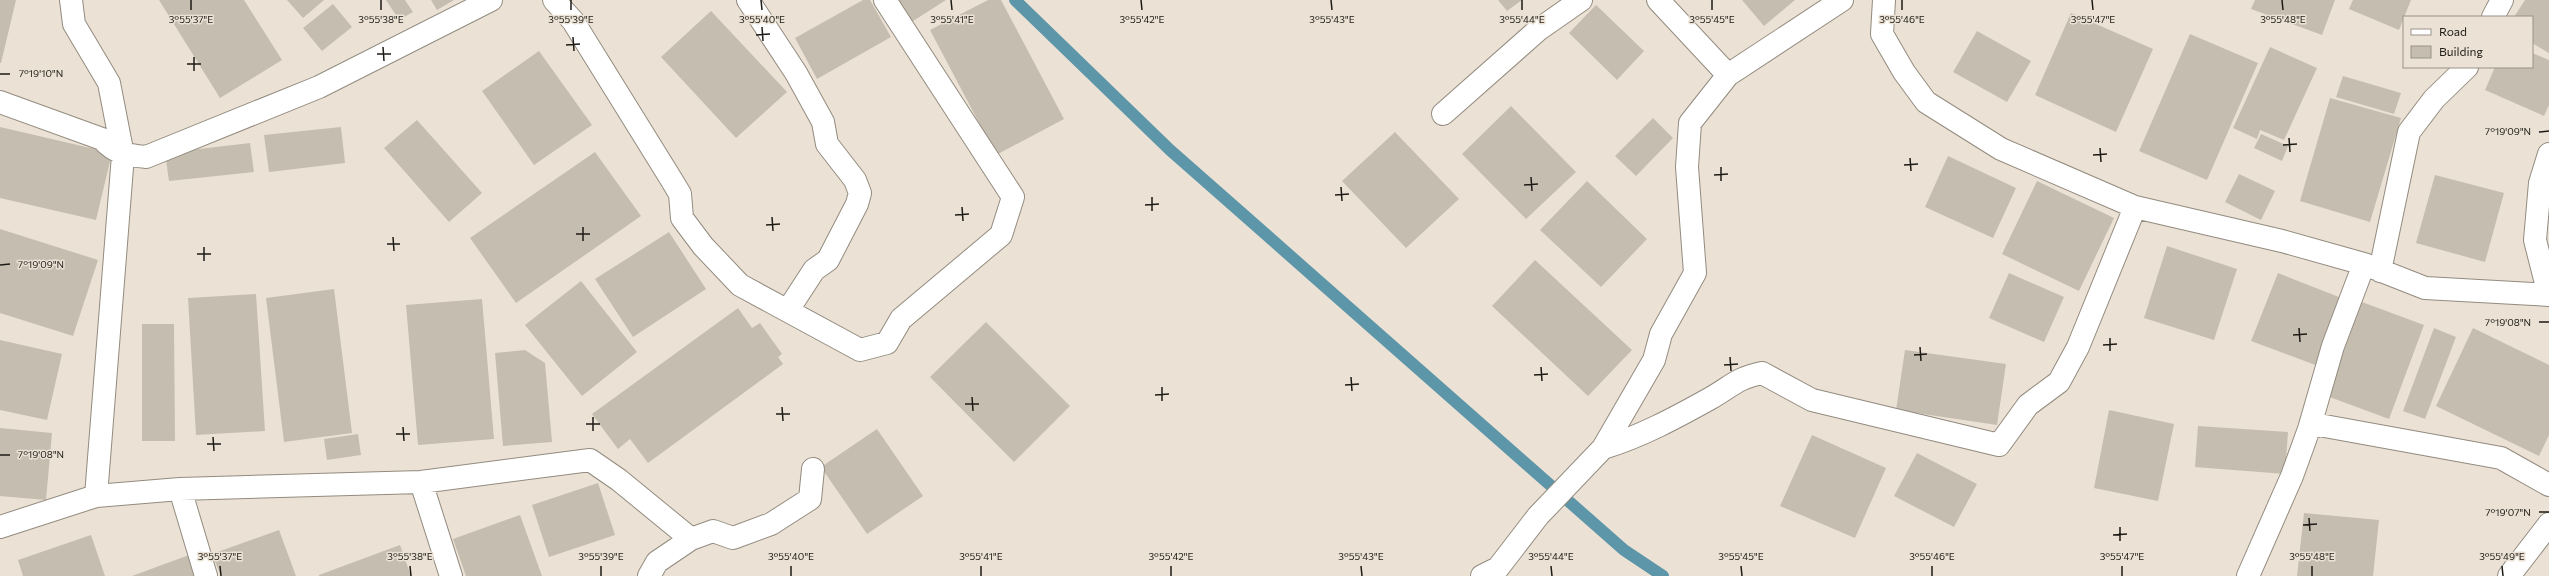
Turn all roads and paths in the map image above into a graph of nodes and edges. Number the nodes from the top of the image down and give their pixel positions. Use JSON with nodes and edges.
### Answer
{"nodes":[{"id":1,"x":70,"y":0,"type":"edge"},
{"id":2,"x":491,"y":0,"type":"edge"},
{"id":3,"x":554,"y":0,"type":"edge"},
{"id":4,"x":748,"y":0,"type":"edge"},
{"id":5,"x":885,"y":0,"type":"edge"},
{"id":6,"x":1580,"y":0,"type":"edge"},
{"id":7,"x":1658,"y":0,"type":"edge"},
{"id":8,"x":1842,"y":0,"type":"edge"},
{"id":9,"x":1884,"y":0,"type":"edge"},
{"id":10,"x":2502,"y":0,"type":"edge"},
{"id":11,"x":2494,"y":16,"type":"edge"},
{"id":12,"x":2466,"y":68,"type":"edge"},
{"id":13,"x":1728,"y":75,"type":"junction"},
{"id":14,"x":0,"y":102,"type":"edge"},
{"id":15,"x":1444,"y":114,"type":"dead end"},
{"id":16,"x":2549,"y":154,"type":"edge"},
{"id":17,"x":123,"y":155,"type":"junction"},
{"id":18,"x":2135,"y":207,"type":"junction"},
{"id":19,"x":2372,"y":267,"type":"junction"},
{"id":20,"x":2549,"y":295,"type":"edge"},
{"id":21,"x":788,"y":310,"type":"junction"},
{"id":22,"x":2310,"y":429,"type":"junction"},
{"id":23,"x":1603,"y":448,"type":"junction"},
{"id":24,"x":813,"y":469,"type":"dead end"},
{"id":25,"x":421,"y":482,"type":"junction"},
{"id":26,"x":2549,"y":485,"type":"edge"},
{"id":27,"x":180,"y":489,"type":"junction"},
{"id":28,"x":96,"y":496,"type":"junction"},
{"id":29,"x":2549,"y":524,"type":"edge"},
{"id":30,"x":0,"y":527,"type":"edge"},
{"id":31,"x":691,"y":539,"type":"junction"},
{"id":32,"x":206,"y":576,"type":"edge"},
{"id":33,"x":451,"y":576,"type":"edge"},
{"id":34,"x":649,"y":576,"type":"edge"},
{"id":35,"x":1482,"y":576,"type":"edge"},
{"id":36,"x":2248,"y":576,"type":"edge"},
{"id":37,"x":2509,"y":576,"type":"edge"}],
"edges":[{"from":1,"to":17,"type":"street"},
{"from":2,"to":17,"type":"street"},
{"from":3,"to":21,"type":"street"},
{"from":4,"to":21,"type":"street"},
{"from":5,"to":21,"type":"street"},
{"from":6,"to":15,"type":"street"},
{"from":7,"to":13,"type":"street"},
{"from":8,"to":13,"type":"street"},
{"from":9,"to":18,"type":"street"},
{"from":10,"to":11,"type":"street"},
{"from":12,"to":19,"type":"street"},
{"from":13,"to":23,"type":"street"},
{"from":14,"to":17,"type":"street"},
{"from":16,"to":20,"type":"street"},
{"from":17,"to":28,"type":"street"},
{"from":18,"to":19,"type":"street"},
{"from":18,"to":23,"type":"street"},
{"from":19,"to":20,"type":"street"},
{"from":19,"to":22,"type":"street"},
{"from":22,"to":26,"type":"street"},
{"from":22,"to":36,"type":"street"},
{"from":23,"to":35,"type":"street"},
{"from":24,"to":31,"type":"street"},
{"from":25,"to":27,"type":"street"},
{"from":25,"to":31,"type":"street"},
{"from":25,"to":33,"type":"street"},
{"from":27,"to":28,"type":"street"},
{"from":27,"to":32,"type":"street"},
{"from":28,"to":30,"type":"street"},
{"from":29,"to":37,"type":"street"},
{"from":31,"to":34,"type":"street"}]}
